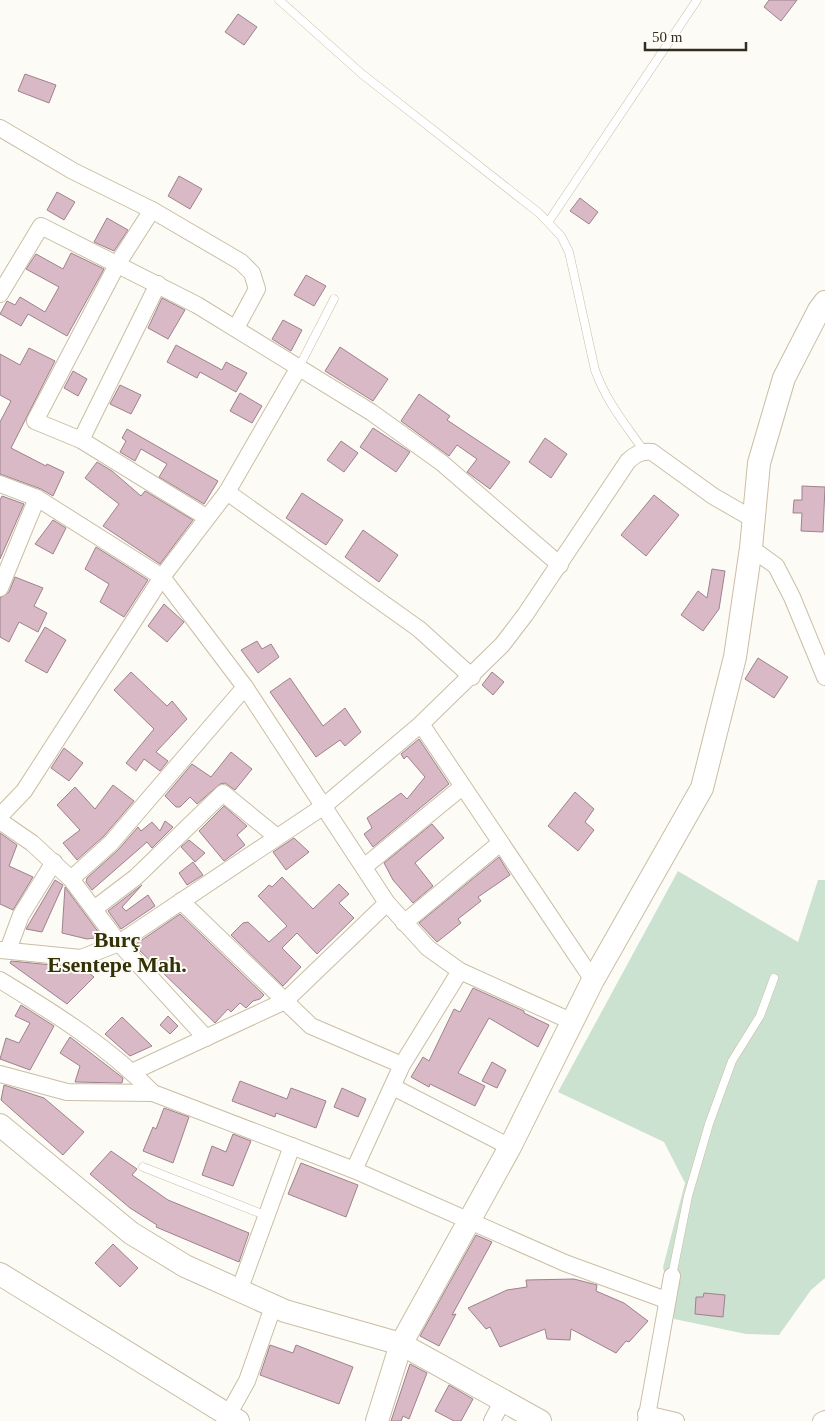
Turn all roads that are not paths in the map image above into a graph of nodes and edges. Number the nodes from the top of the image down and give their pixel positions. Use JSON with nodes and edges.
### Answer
{"nodes":[{"id":1,"x":279,"y":0,"type":"edge"},
{"id":2,"x":697,"y":0,"type":"edge"},
{"id":3,"x":0,"y":128,"type":"edge"},
{"id":4,"x":152,"y":210,"type":"junction"},
{"id":5,"x":549,"y":221,"type":"junction"},
{"id":6,"x":118,"y":263,"type":"junction"},
{"id":7,"x":158,"y":284,"type":"junction"},
{"id":8,"x":0,"y":294,"type":"edge"},
{"id":9,"x":334,"y":299,"type":"dead end"},
{"id":10,"x":825,"y":302,"type":"edge"},
{"id":11,"x":236,"y":328,"type":"junction"},
{"id":12,"x":299,"y":367,"type":"junction"},
{"id":13,"x":81,"y":440,"type":"junction"},
{"id":14,"x":644,"y":451,"type":"junction"},
{"id":15,"x":0,"y":484,"type":"edge"},
{"id":16,"x":227,"y":492,"type":"junction"},
{"id":17,"x":37,"y":498,"type":"junction"},
{"id":18,"x":206,"y":518,"type":"junction"},
{"id":19,"x":753,"y":519,"type":"junction"},
{"id":20,"x":751,"y":548,"type":"junction"},
{"id":21,"x":560,"y":565,"type":"junction"},
{"id":22,"x":162,"y":577,"type":"junction"},
{"id":23,"x":0,"y":588,"type":"edge"},
{"id":24,"x":825,"y":676,"type":"edge"},
{"id":25,"x":472,"y":677,"type":"junction"},
{"id":26,"x":245,"y":687,"type":"junction"},
{"id":27,"x":420,"y":724,"type":"junction"},
{"id":28,"x":462,"y":787,"type":"junction"},
{"id":29,"x":324,"y":806,"type":"junction"},
{"id":30,"x":0,"y":816,"type":"edge"},
{"id":31,"x":0,"y":821,"type":"edge"},
{"id":32,"x":277,"y":837,"type":"junction"},
{"id":33,"x":499,"y":844,"type":"junction"},
{"id":34,"x":54,"y":862,"type":"junction"},
{"id":35,"x":364,"y":868,"type":"junction"},
{"id":36,"x":71,"y":879,"type":"junction"},
{"id":37,"x":180,"y":901,"type":"junction"},
{"id":38,"x":387,"y":903,"type":"junction"},
{"id":39,"x":94,"y":908,"type":"junction"},
{"id":40,"x":404,"y":923,"type":"junction"},
{"id":41,"x":119,"y":943,"type":"junction"},
{"id":42,"x":4,"y":950,"type":"edge"},
{"id":43,"x":460,"y":971,"type":"junction"},
{"id":44,"x":774,"y":978,"type":"dead end"},
{"id":45,"x":0,"y":980,"type":"edge"},
{"id":46,"x":593,"y":980,"type":"junction"},
{"id":47,"x":285,"y":1001,"type":"junction"},
{"id":48,"x":572,"y":1022,"type":"junction"},
{"id":49,"x":206,"y":1038,"type":"junction"},
{"id":50,"x":402,"y":1065,"type":"junction"},
{"id":51,"x":132,"y":1072,"type":"junction"},
{"id":52,"x":0,"y":1074,"type":"edge"},
{"id":53,"x":393,"y":1088,"type":"junction"},
{"id":54,"x":153,"y":1093,"type":"junction"},
{"id":55,"x":0,"y":1125,"type":"edge"},
{"id":56,"x":292,"y":1146,"type":"junction"},
{"id":57,"x":510,"y":1147,"type":"junction"},
{"id":58,"x":144,"y":1167,"type":"dead end"},
{"id":59,"x":354,"y":1170,"type":"junction"},
{"id":60,"x":266,"y":1216,"type":"junction"},
{"id":61,"x":468,"y":1221,"type":"junction"},
{"id":62,"x":0,"y":1274,"type":"edge"},
{"id":63,"x":672,"y":1276,"type":"joint"},
{"id":64,"x":239,"y":1291,"type":"junction"},
{"id":65,"x":666,"y":1300,"type":"junction"},
{"id":66,"x":273,"y":1307,"type":"junction"},
{"id":67,"x":401,"y":1344,"type":"junction"},
{"id":68,"x":503,"y":1400,"type":"junction"},
{"id":69,"x":646,"y":1417,"type":"edge"},
{"id":70,"x":233,"y":1418,"type":"edge"},
{"id":71,"x":825,"y":1419,"type":"edge"},
{"id":72,"x":377,"y":1421,"type":"edge"},
{"id":73,"x":492,"y":1421,"type":"edge"},
{"id":74,"x":540,"y":1421,"type":"edge"},
{"id":75,"x":676,"y":1421,"type":"edge"},
{"id":76,"x":821,"y":1421,"type":"edge"}],
"edges":[{"from":1,"to":5,"type":"lane"},
{"from":2,"to":5,"type":"lane"},
{"from":3,"to":4,"type":"street"},
{"from":4,"to":6,"type":"street"},
{"from":4,"to":11,"type":"street"},
{"from":5,"to":14,"type":"lane"},
{"from":6,"to":7,"type":"street"},
{"from":6,"to":8,"type":"street"},
{"from":6,"to":13,"type":"street"},
{"from":7,"to":11,"type":"street"},
{"from":7,"to":13,"type":"street"},
{"from":9,"to":12,"type":"lane"},
{"from":10,"to":19,"type":"street"},
{"from":11,"to":12,"type":"street"},
{"from":12,"to":16,"type":"street"},
{"from":12,"to":21,"type":"street"},
{"from":13,"to":18,"type":"street"},
{"from":14,"to":19,"type":"street"},
{"from":14,"to":21,"type":"street"},
{"from":15,"to":17,"type":"street"},
{"from":16,"to":18,"type":"street"},
{"from":16,"to":25,"type":"street"},
{"from":17,"to":22,"type":"street"},
{"from":17,"to":23,"type":"street"},
{"from":18,"to":22,"type":"street"},
{"from":19,"to":20,"type":"street"},
{"from":20,"to":24,"type":"street"},
{"from":20,"to":46,"type":"street"},
{"from":21,"to":25,"type":"street"},
{"from":22,"to":26,"type":"street"},
{"from":22,"to":30,"type":"street"},
{"from":25,"to":27,"type":"street"},
{"from":26,"to":29,"type":"street"},
{"from":26,"to":36,"type":"street"},
{"from":27,"to":28,"type":"street"},
{"from":27,"to":29,"type":"street"},
{"from":28,"to":33,"type":"street"},
{"from":28,"to":35,"type":"street"},
{"from":29,"to":32,"type":"street"},
{"from":29,"to":35,"type":"street"},
{"from":31,"to":34,"type":"street"},
{"from":32,"to":37,"type":"street"},
{"from":32,"to":39,"type":"street"},
{"from":33,"to":40,"type":"street"},
{"from":33,"to":46,"type":"street"},
{"from":34,"to":36,"type":"street"},
{"from":34,"to":42,"type":"street"},
{"from":35,"to":38,"type":"street"},
{"from":36,"to":39,"type":"street"},
{"from":37,"to":41,"type":"street"},
{"from":37,"to":47,"type":"street"},
{"from":38,"to":40,"type":"street"},
{"from":38,"to":47,"type":"street"},
{"from":39,"to":41,"type":"street"},
{"from":40,"to":43,"type":"street"},
{"from":41,"to":42,"type":"street"},
{"from":41,"to":49,"type":"street"},
{"from":43,"to":48,"type":"street"},
{"from":43,"to":50,"type":"street"},
{"from":44,"to":63,"type":"lane"},
{"from":45,"to":51,"type":"street"},
{"from":46,"to":48,"type":"street"},
{"from":47,"to":49,"type":"street"},
{"from":47,"to":50,"type":"street"},
{"from":48,"to":57,"type":"street"},
{"from":49,"to":51,"type":"street"},
{"from":50,"to":53,"type":"street"},
{"from":51,"to":54,"type":"street"},
{"from":52,"to":54,"type":"street"},
{"from":53,"to":57,"type":"street"},
{"from":53,"to":59,"type":"street"},
{"from":54,"to":56,"type":"street"},
{"from":55,"to":64,"type":"street"},
{"from":56,"to":59,"type":"street"},
{"from":56,"to":60,"type":"street"},
{"from":57,"to":61,"type":"street"},
{"from":58,"to":60,"type":"lane"},
{"from":59,"to":61,"type":"street"},
{"from":60,"to":64,"type":"street"},
{"from":61,"to":65,"type":"street"},
{"from":61,"to":67,"type":"street"},
{"from":62,"to":70,"type":"street"},
{"from":63,"to":65,"type":"street"},
{"from":64,"to":66,"type":"street"},
{"from":65,"to":69,"type":"street"},
{"from":66,"to":67,"type":"street"},
{"from":66,"to":70,"type":"street"},
{"from":67,"to":68,"type":"street"},
{"from":67,"to":72,"type":"street"},
{"from":68,"to":73,"type":"street"},
{"from":68,"to":74,"type":"street"},
{"from":69,"to":75,"type":"street"},
{"from":71,"to":76,"type":"street"}]}
